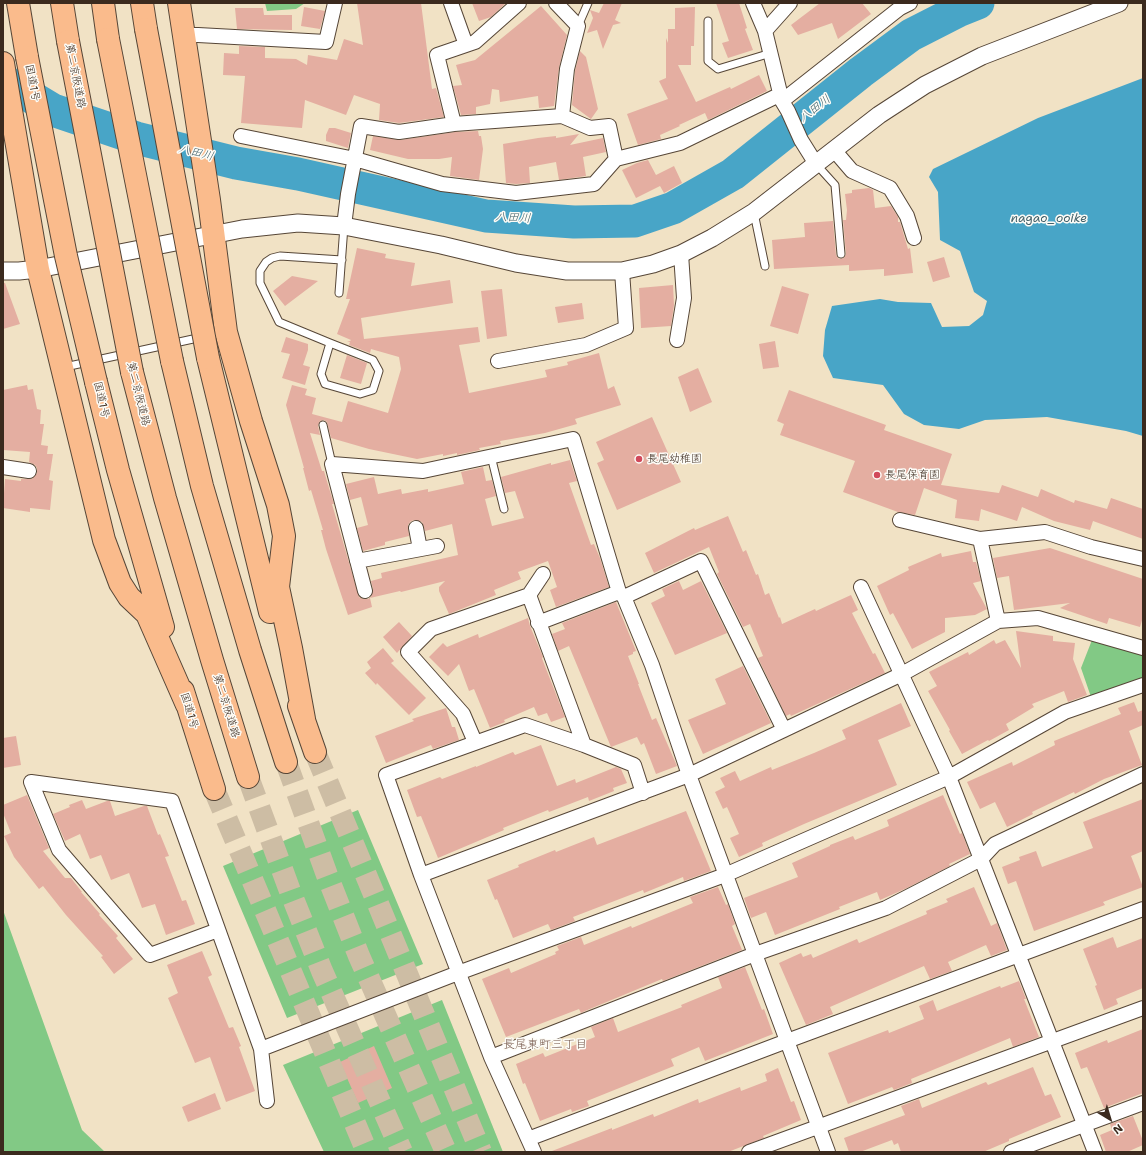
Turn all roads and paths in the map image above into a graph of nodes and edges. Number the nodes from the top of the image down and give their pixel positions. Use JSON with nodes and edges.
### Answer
{"nodes":[{"id":1,"x":18,"y":3,"type":"edge"},
{"id":2,"x":142,"y":3,"type":"edge"},
{"id":3,"x":179,"y":3,"type":"edge"},
{"id":4,"x":335,"y":3,"type":"edge"},
{"id":5,"x":451,"y":3,"type":"edge"},
{"id":6,"x":519,"y":3,"type":"edge"},
{"id":7,"x":556,"y":3,"type":"edge"},
{"id":8,"x":588,"y":3,"type":"edge"},
{"id":9,"x":753,"y":3,"type":"edge"},
{"id":10,"x":790,"y":3,"type":"edge"},
{"id":11,"x":910,"y":3,"type":"edge"},
{"id":12,"x":1119,"y":3,"type":"edge"},
{"id":13,"x":104,"y":6,"type":"edge"},
{"id":14,"x":62,"y":7,"type":"edge"},
{"id":15,"x":708,"y":21,"type":"dead end"},
{"id":16,"x":578,"y":26,"type":"junction"},
{"id":17,"x":765,"y":31,"type":"junction"},
{"id":18,"x":183,"y":35,"type":"junction"},
{"id":19,"x":466,"y":45,"type":"junction"},
{"id":20,"x":771,"y":53,"type":"junction"},
{"id":21,"x":3,"y":63,"type":"edge"},
{"id":22,"x":784,"y":102,"type":"junction"},
{"id":23,"x":562,"y":116,"type":"junction"},
{"id":24,"x":454,"y":124,"type":"junction"},
{"id":25,"x":241,"y":136,"type":"dead end"},
{"id":26,"x":834,"y":150,"type":"junction"},
{"id":27,"x":616,"y":159,"type":"junction"},
{"id":28,"x":816,"y":164,"type":"junction"},
{"id":29,"x":354,"y":165,"type":"junction"},
{"id":30,"x":754,"y":212,"type":"junction"},
{"id":31,"x":344,"y":226,"type":"junction"},
{"id":32,"x":214,"y":234,"type":"junction"},
{"id":33,"x":914,"y":238,"type":"dead end"},
{"id":34,"x":681,"y":254,"type":"junction"},
{"id":35,"x":841,"y":254,"type":"dead end"},
{"id":36,"x":342,"y":260,"type":"junction"},
{"id":37,"x":765,"y":266,"type":"dead end"},
{"id":38,"x":38,"y":269,"type":"junction"},
{"id":39,"x":3,"y":271,"type":"edge"},
{"id":40,"x":622,"y":271,"type":"junction"},
{"id":41,"x":339,"y":293,"type":"dead end"},
{"id":42,"x":226,"y":332,"type":"junction"},
{"id":43,"x":677,"y":340,"type":"dead end"},
{"id":44,"x":330,"y":343,"type":"junction"},
{"id":45,"x":498,"y":362,"type":"dead end"},
{"id":46,"x":63,"y":367,"type":"junction"},
{"id":47,"x":323,"y":425,"type":"dead end"},
{"id":48,"x":491,"y":456,"type":"junction"},
{"id":49,"x":332,"y":464,"type":"junction"},
{"id":50,"x":3,"y":467,"type":"edge"},
{"id":51,"x":30,"y":471,"type":"dead end"},
{"id":52,"x":504,"y":510,"type":"dead end"},
{"id":53,"x":900,"y":520,"type":"dead end"},
{"id":54,"x":416,"y":528,"type":"dead end"},
{"id":55,"x":980,"y":538,"type":"junction"},
{"id":56,"x":437,"y":546,"type":"dead end"},
{"id":57,"x":420,"y":549,"type":"junction"},
{"id":58,"x":1143,"y":559,"type":"edge"},
{"id":59,"x":357,"y":561,"type":"junction"},
{"id":60,"x":543,"y":574,"type":"dead end"},
{"id":61,"x":861,"y":587,"type":"dead end"},
{"id":62,"x":365,"y":590,"type":"dead end"},
{"id":63,"x":621,"y":594,"type":"junction"},
{"id":64,"x":529,"y":595,"type":"junction"},
{"id":65,"x":998,"y":621,"type":"junction"},
{"id":66,"x":538,"y":622,"type":"junction"},
{"id":67,"x":1143,"y":648,"type":"edge"},
{"id":68,"x":902,"y":674,"type":"junction"},
{"id":69,"x":1143,"y":685,"type":"edge"},
{"id":70,"x":187,"y":705,"type":"junction"},
{"id":71,"x":304,"y":719,"type":"junction"},
{"id":72,"x":784,"y":730,"type":"junction"},
{"id":73,"x":474,"y":742,"type":"junction"},
{"id":74,"x":584,"y":745,"type":"junction"},
{"id":75,"x":315,"y":752,"type":"tunnel mouth"},
{"id":76,"x":286,"y":762,"type":"tunnel mouth"},
{"id":77,"x":1143,"y":774,"type":"edge"},
{"id":78,"x":689,"y":775,"type":"junction"},
{"id":79,"x":248,"y":777,"type":"tunnel mouth"},
{"id":80,"x":949,"y":777,"type":"junction"},
{"id":81,"x":214,"y":789,"type":"tunnel mouth"},
{"id":82,"x":642,"y":793,"type":"junction"},
{"id":83,"x":981,"y":859,"type":"junction"},
{"id":84,"x":421,"y":875,"type":"junction"},
{"id":85,"x":725,"y":875,"type":"junction"},
{"id":86,"x":1143,"y":909,"type":"edge"},
{"id":87,"x":218,"y":930,"type":"junction"},
{"id":88,"x":755,"y":954,"type":"junction"},
{"id":89,"x":1018,"y":955,"type":"junction"},
{"id":90,"x":458,"y":973,"type":"junction"},
{"id":91,"x":1143,"y":1008,"type":"edge"},
{"id":92,"x":787,"y":1041,"type":"junction"},
{"id":93,"x":1052,"y":1041,"type":"junction"},
{"id":94,"x":261,"y":1049,"type":"junction"},
{"id":95,"x":490,"y":1057,"type":"junction"},
{"id":96,"x":267,"y":1102,"type":"dead end"},
{"id":97,"x":1143,"y":1104,"type":"edge"},
{"id":98,"x":1084,"y":1125,"type":"junction"},
{"id":99,"x":818,"y":1126,"type":"junction"},
{"id":100,"x":531,"y":1146,"type":"edge"},
{"id":101,"x":749,"y":1152,"type":"edge"},
{"id":102,"x":828,"y":1152,"type":"edge"},
{"id":103,"x":1011,"y":1152,"type":"edge"},
{"id":104,"x":1095,"y":1152,"type":"edge"}],
"edges":[{"from":1,"to":70,"type":"highway","name":"国道1号","bridge":true},
{"from":2,"to":71,"type":"highway","bridge":true},
{"from":3,"to":18,"type":"highway"},
{"from":4,"to":18,"type":"street"},
{"from":5,"to":19,"type":"street"},
{"from":6,"to":19,"type":"street"},
{"from":7,"to":16,"type":"street"},
{"from":8,"to":16,"type":"lane"},
{"from":9,"to":17,"type":"street"},
{"from":10,"to":17,"type":"street"},
{"from":11,"to":22,"type":"street"},
{"from":12,"to":26,"type":"street"},
{"from":13,"to":76,"type":"highway","bridge":true},
{"from":14,"to":79,"type":"highway","name":"第二京阪道路","bridge":true},
{"from":15,"to":20,"type":"lane"},
{"from":16,"to":23,"type":"street"},
{"from":17,"to":20,"type":"street"},
{"from":18,"to":32,"type":"highway"},
{"from":19,"to":24,"type":"street"},
{"from":20,"to":22,"type":"street"},
{"from":21,"to":38,"type":"highway"},
{"from":22,"to":27,"type":"street"},
{"from":22,"to":28,"type":"street"},
{"from":23,"to":24,"type":"street"},
{"from":23,"to":27,"type":"street"},
{"from":24,"to":29,"type":"street"},
{"from":25,"to":29,"type":"street"},
{"from":26,"to":28,"type":"street"},
{"from":26,"to":33,"type":"street"},
{"from":27,"to":29,"type":"street"},
{"from":28,"to":30,"type":"street"},
{"from":28,"to":35,"type":"lane"},
{"from":29,"to":31,"type":"street"},
{"from":30,"to":34,"type":"street"},
{"from":30,"to":37,"type":"lane"},
{"from":31,"to":32,"type":"street"},
{"from":31,"to":36,"type":"lane"},
{"from":31,"to":40,"type":"street"},
{"from":32,"to":38,"type":"street"},
{"from":32,"to":42,"type":"highway"},
{"from":34,"to":40,"type":"street"},
{"from":34,"to":43,"type":"street"},
{"from":36,"to":41,"type":"lane"},
{"from":36,"to":44,"type":"lane"},
{"from":38,"to":39,"type":"street"},
{"from":38,"to":46,"type":"highway"},
{"from":40,"to":45,"type":"street"},
{"from":42,"to":46,"type":"lane"},
{"from":42,"to":71,"type":"highway"},
{"from":44,"to":44,"type":"lane"},
{"from":46,"to":70,"type":"highway"},
{"from":47,"to":49,"type":"lane"},
{"from":48,"to":49,"type":"street"},
{"from":48,"to":52,"type":"lane"},
{"from":48,"to":63,"type":"street"},
{"from":49,"to":59,"type":"street"},
{"from":50,"to":51,"type":"street"},
{"from":53,"to":55,"type":"street"},
{"from":54,"to":57,"type":"street"},
{"from":55,"to":58,"type":"street"},
{"from":55,"to":65,"type":"street"},
{"from":56,"to":57,"type":"street"},
{"from":57,"to":59,"type":"street"},
{"from":59,"to":62,"type":"street"},
{"from":60,"to":64,"type":"street"},
{"from":61,"to":68,"type":"street"},
{"from":63,"to":66,"type":"street"},
{"from":63,"to":72,"type":"street"},
{"from":63,"to":78,"type":"street"},
{"from":64,"to":66,"type":"street"},
{"from":64,"to":73,"type":"street"},
{"from":65,"to":67,"type":"street"},
{"from":65,"to":68,"type":"street"},
{"from":66,"to":74,"type":"street"},
{"from":68,"to":72,"type":"street"},
{"from":68,"to":80,"type":"street"},
{"from":69,"to":80,"type":"street"},
{"from":70,"to":81,"type":"highway","name":"国道1号"},
{"from":71,"to":75,"type":"highway"},
{"from":72,"to":78,"type":"street"},
{"from":73,"to":74,"type":"street"},
{"from":73,"to":84,"type":"street"},
{"from":74,"to":82,"type":"street"},
{"from":77,"to":83,"type":"street"},
{"from":78,"to":82,"type":"street"},
{"from":78,"to":85,"type":"street"},
{"from":80,"to":83,"type":"street"},
{"from":80,"to":85,"type":"street"},
{"from":82,"to":84,"type":"street"},
{"from":83,"to":88,"type":"street"},
{"from":83,"to":89,"type":"street"},
{"from":84,"to":90,"type":"street"},
{"from":85,"to":88,"type":"street"},
{"from":85,"to":90,"type":"street"},
{"from":86,"to":89,"type":"street"},
{"from":87,"to":87,"type":"street"},
{"from":87,"to":94,"type":"street"},
{"from":88,"to":92,"type":"street"},
{"from":88,"to":95,"type":"street"},
{"from":89,"to":92,"type":"street"},
{"from":89,"to":93,"type":"street"},
{"from":90,"to":94,"type":"street"},
{"from":90,"to":95,"type":"street"},
{"from":91,"to":93,"type":"street"},
{"from":92,"to":99,"type":"street"},
{"from":92,"to":100,"type":"street"},
{"from":93,"to":98,"type":"street"},
{"from":93,"to":99,"type":"street"},
{"from":94,"to":96,"type":"street"},
{"from":95,"to":100,"type":"street"},
{"from":97,"to":98,"type":"street"},
{"from":98,"to":103,"type":"street"},
{"from":98,"to":104,"type":"street"},
{"from":99,"to":101,"type":"street"},
{"from":99,"to":102,"type":"street"}]}
